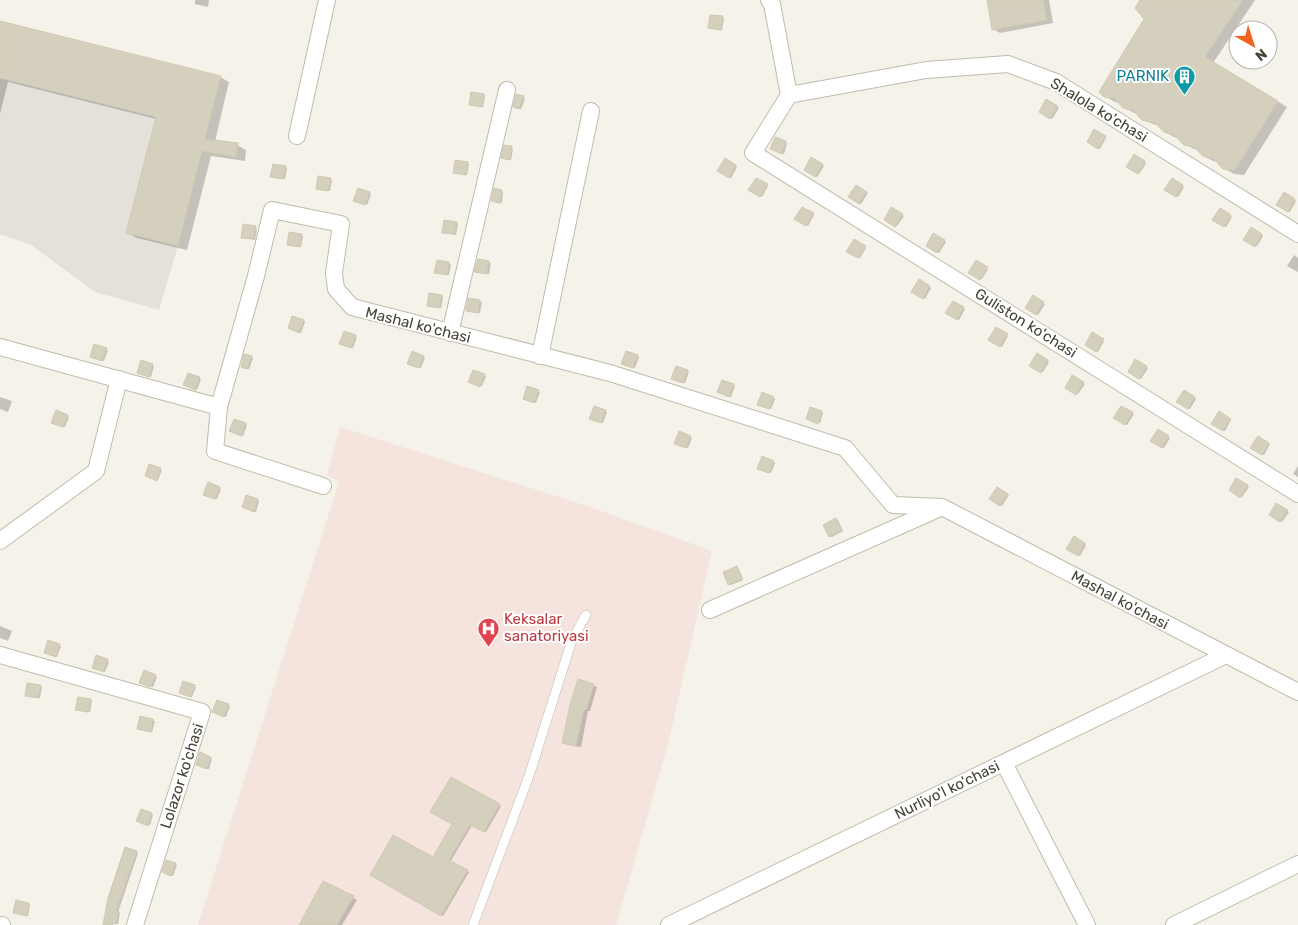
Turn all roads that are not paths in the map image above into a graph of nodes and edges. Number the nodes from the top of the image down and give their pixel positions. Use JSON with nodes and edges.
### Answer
{"nodes":[{"id":1,"x":327,"y":0,"type":"edge"},
{"id":2,"x":769,"y":0,"type":"edge"},
{"id":3,"x":507,"y":90,"type":"dead end"},
{"id":4,"x":789,"y":95,"type":"junction"},
{"id":5,"x":591,"y":111,"type":"dead end"},
{"id":6,"x":297,"y":136,"type":"dead end"},
{"id":7,"x":1298,"y":234,"type":"edge"},
{"id":8,"x":450,"y":333,"type":"junction"},
{"id":9,"x":0,"y":347,"type":"edge"},
{"id":10,"x":540,"y":356,"type":"junction"},
{"id":11,"x":119,"y":379,"type":"junction"},
{"id":12,"x":219,"y":407,"type":"junction"},
{"id":13,"x":323,"y":486,"type":"dead end"},
{"id":14,"x":1298,"y":494,"type":"edge"},
{"id":15,"x":942,"y":507,"type":"junction"},
{"id":16,"x":0,"y":541,"type":"edge"},
{"id":17,"x":710,"y":610,"type":"dead end"},
{"id":18,"x":586,"y":615,"type":"dead end"},
{"id":19,"x":0,"y":655,"type":"edge"},
{"id":20,"x":1226,"y":655,"type":"junction"},
{"id":21,"x":1298,"y":692,"type":"edge"},
{"id":22,"x":1004,"y":763,"type":"junction"},
{"id":23,"x":1298,"y":864,"type":"edge"},
{"id":24,"x":134,"y":925,"type":"edge"},
{"id":25,"x":473,"y":925,"type":"edge"},
{"id":26,"x":669,"y":925,"type":"edge"},
{"id":27,"x":1087,"y":925,"type":"edge"},
{"id":28,"x":1174,"y":925,"type":"edge"}],
"edges":[{"from":1,"to":6,"type":"street"},
{"from":2,"to":4,"type":"street"},
{"from":3,"to":8,"type":"street"},
{"from":4,"to":7,"type":"street","name":"Shalola ko'chasi"},
{"from":4,"to":14,"type":"street","name":"Guliston ko'chasi"},
{"from":5,"to":10,"type":"street"},
{"from":8,"to":10,"type":"street","name":"Mashal ko'chasi"},
{"from":8,"to":12,"type":"street","name":"Mashal ko'chasi"},
{"from":9,"to":11,"type":"street"},
{"from":10,"to":15,"type":"street","name":"Mashal ko'chasi"},
{"from":11,"to":12,"type":"street"},
{"from":11,"to":16,"type":"street"},
{"from":12,"to":13,"type":"street"},
{"from":15,"to":17,"type":"street"},
{"from":15,"to":20,"type":"street","name":"Mashal ko'chasi"},
{"from":18,"to":25,"type":"lane"},
{"from":19,"to":24,"type":"street","name":"Lolazor ko'chasi"},
{"from":20,"to":21,"type":"street","name":"Mashal ko'chasi"},
{"from":20,"to":22,"type":"street","name":"Nurliyo'l ko'chasi"},
{"from":22,"to":26,"type":"street","name":"Nurliyo'l ko'chasi"},
{"from":22,"to":27,"type":"street"},
{"from":23,"to":28,"type":"street"}]}
